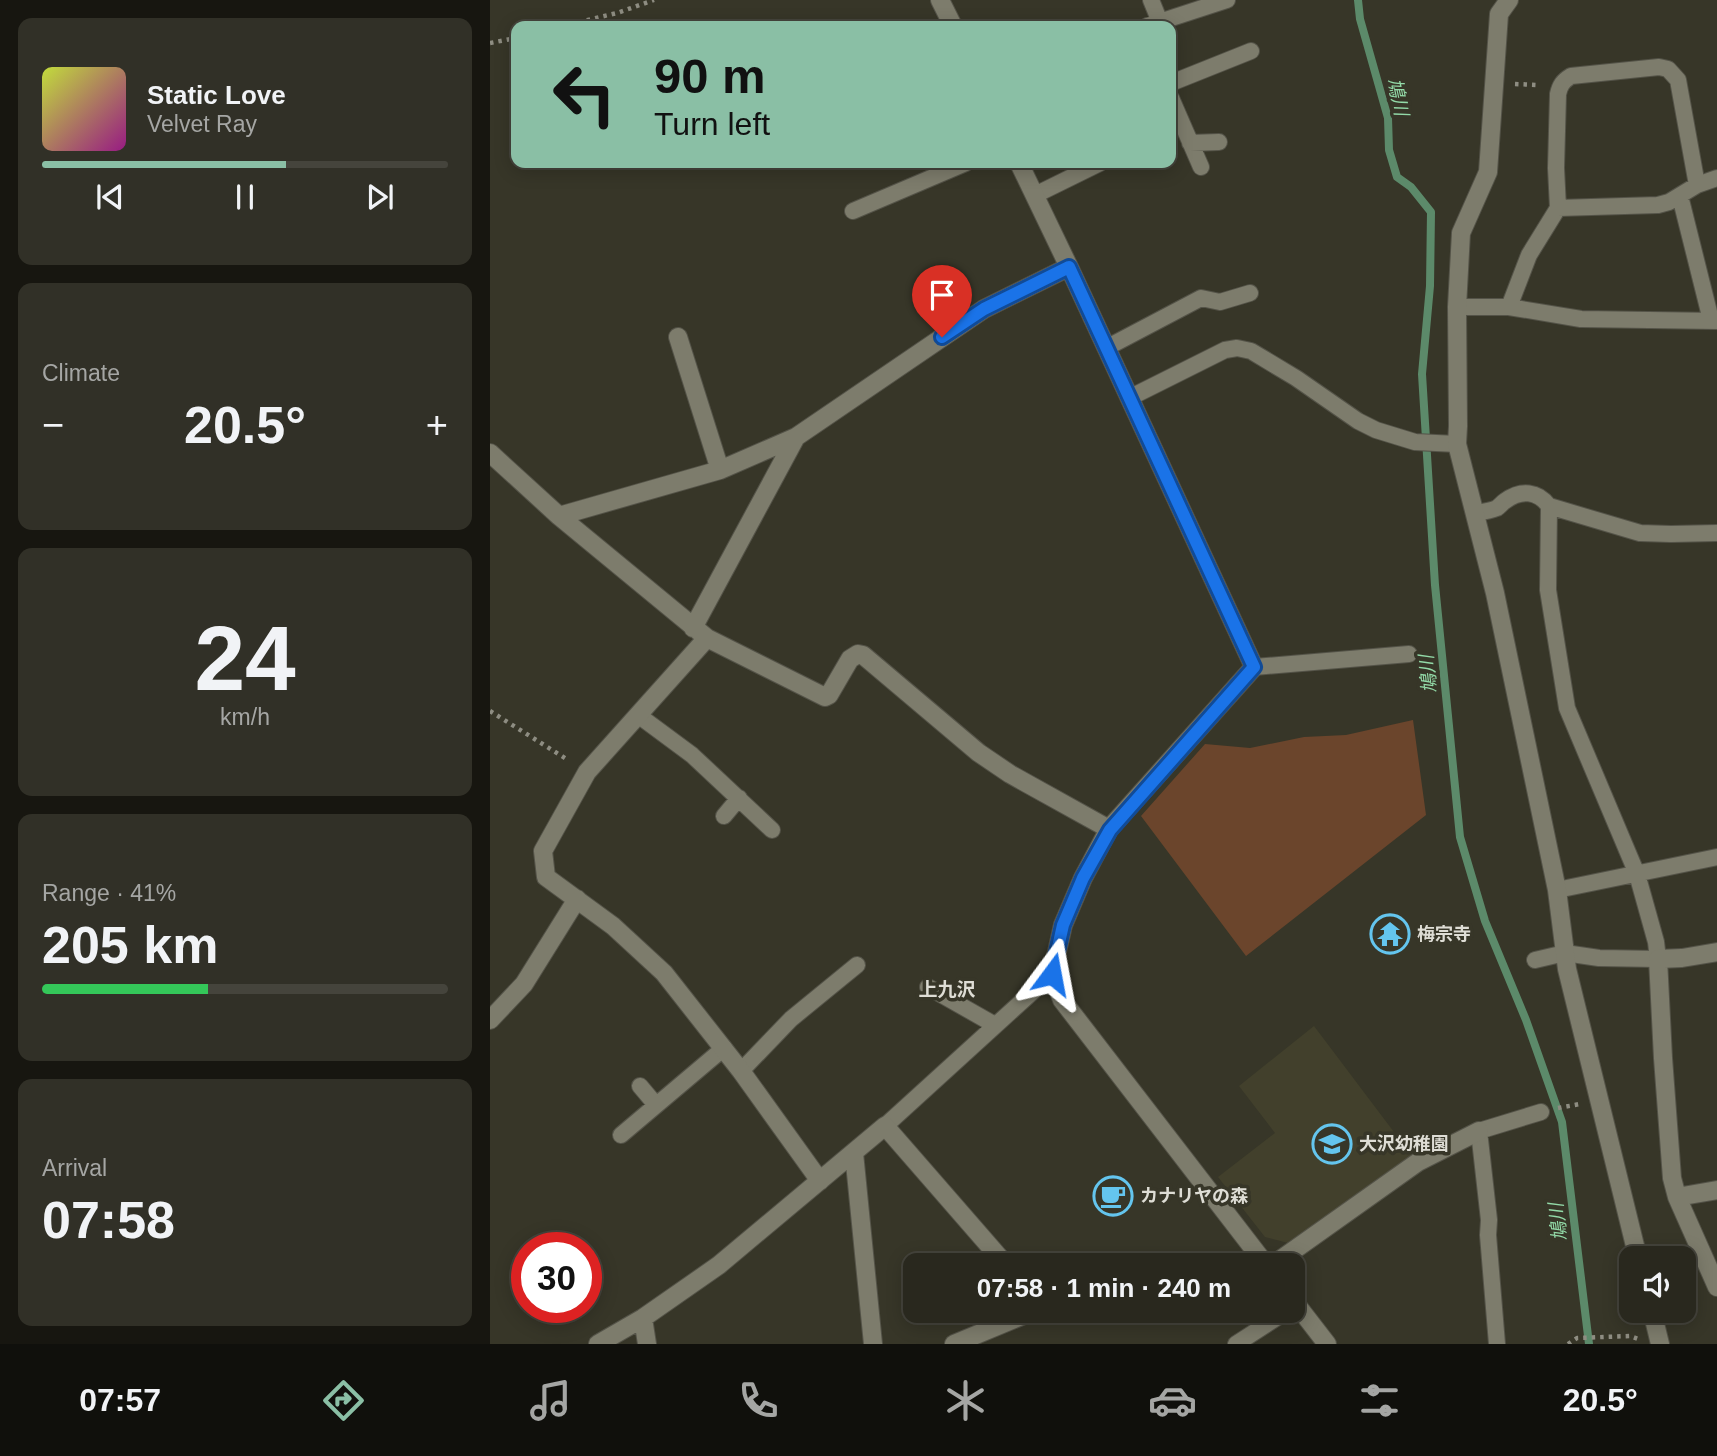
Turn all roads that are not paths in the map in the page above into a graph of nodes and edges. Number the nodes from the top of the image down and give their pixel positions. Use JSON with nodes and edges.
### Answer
{"nodes":[{"id":1,"x":940,"y":0,"type":"edge"},
{"id":2,"x":1151,"y":0,"type":"edge"},
{"id":3,"x":1227,"y":0,"type":"edge"},
{"id":4,"x":1501,"y":5,"type":"edge"},
{"id":5,"x":950,"y":21,"type":"edge"},
{"id":6,"x":1153,"y":21,"type":"edge"},
{"id":7,"x":1162,"y":21,"type":"edge"},
{"id":8,"x":1251,"y":51,"type":"dead end"},
{"id":9,"x":1176,"y":81,"type":"edge"},
{"id":10,"x":1176,"y":125,"type":"edge"},
{"id":11,"x":1219,"y":142,"type":"dead end"},
{"id":12,"x":1190,"y":144,"type":"junction"},
{"id":13,"x":1200,"y":167,"type":"dead end"},
{"id":14,"x":954,"y":168,"type":"edge"},
{"id":15,"x":1022,"y":168,"type":"edge"},
{"id":16,"x":1090,"y":168,"type":"edge"},
{"id":17,"x":1717,"y":178,"type":"edge"},
{"id":18,"x":1697,"y":185,"type":"junction"},
{"id":19,"x":1035,"y":195,"type":"junction"},
{"id":20,"x":1680,"y":196,"type":"junction"},
{"id":21,"x":1558,"y":208,"type":"junction"},
{"id":22,"x":853,"y":211,"type":"dead end"},
{"id":23,"x":1069,"y":267,"type":"junction"},
{"id":24,"x":1250,"y":293,"type":"dead end"},
{"id":25,"x":1457,"y":307,"type":"junction"},
{"id":26,"x":1509,"y":307,"type":"junction"},
{"id":27,"x":1714,"y":321,"type":"edge"},
{"id":28,"x":678,"y":338,"type":"dead end"},
{"id":29,"x":1106,"y":348,"type":"junction"},
{"id":30,"x":1129,"y":398,"type":"junction"},
{"id":31,"x":796,"y":437,"type":"junction"},
{"id":32,"x":1457,"y":444,"type":"junction"},
{"id":33,"x":490,"y":453,"type":"edge"},
{"id":34,"x":720,"y":470,"type":"junction"},
{"id":35,"x":1549,"y":506,"type":"junction"},
{"id":36,"x":1475,"y":513,"type":"junction"},
{"id":37,"x":559,"y":516,"type":"junction"},
{"id":38,"x":1717,"y":533,"type":"edge"},
{"id":39,"x":700,"y":633,"type":"junction"},
{"id":40,"x":1409,"y":653,"type":"dead end"},
{"id":41,"x":1254,"y":667,"type":"junction"},
{"id":42,"x":638,"y":715,"type":"junction"},
{"id":43,"x":739,"y":799,"type":"junction"},
{"id":44,"x":724,"y":816,"type":"dead end"},
{"id":45,"x":772,"y":830,"type":"dead end"},
{"id":46,"x":1110,"y":830,"type":"junction"},
{"id":47,"x":1717,"y":857,"type":"edge"},
{"id":48,"x":1637,"y":874,"type":"junction"},
{"id":49,"x":1557,"y":890,"type":"junction"},
{"id":50,"x":578,"y":899,"type":"junction"},
{"id":51,"x":1717,"y":952,"type":"edge"},
{"id":52,"x":1564,"y":953,"type":"junction"},
{"id":53,"x":1658,"y":959,"type":"junction"},
{"id":54,"x":1535,"y":960,"type":"dead end"},
{"id":55,"x":857,"y":965,"type":"dead end"},
{"id":56,"x":1052,"y":974,"type":"junction"},
{"id":57,"x":928,"y":987,"type":"dead end"},
{"id":58,"x":490,"y":1020,"type":"edge"},
{"id":59,"x":995,"y":1025,"type":"junction"},
{"id":60,"x":724,"y":1048,"type":"junction"},
{"id":61,"x":741,"y":1071,"type":"junction"},
{"id":62,"x":640,"y":1086,"type":"dead end"},
{"id":63,"x":656,"y":1105,"type":"junction"},
{"id":64,"x":1541,"y":1112,"type":"dead end"},
{"id":65,"x":884,"y":1126,"type":"junction"},
{"id":66,"x":1479,"y":1131,"type":"junction"},
{"id":67,"x":621,"y":1135,"type":"dead end"},
{"id":68,"x":854,"y":1153,"type":"junction"},
{"id":69,"x":820,"y":1181,"type":"junction"},
{"id":70,"x":1717,"y":1190,"type":"edge"},
{"id":71,"x":1677,"y":1197,"type":"junction"},
{"id":72,"x":1635,"y":1246,"type":"edge"},
{"id":73,"x":995,"y":1253,"type":"edge"},
{"id":74,"x":1257,"y":1253,"type":"edge"},
{"id":75,"x":1290,"y":1253,"type":"edge"},
{"id":76,"x":1717,"y":1287,"type":"edge"},
{"id":77,"x":643,"y":1318,"type":"junction"},
{"id":78,"x":1305,"y":1319,"type":"edge"},
{"id":79,"x":1005,"y":1323,"type":"edge"},
{"id":80,"x":1268,"y":1323,"type":"edge"},
{"id":81,"x":1654,"y":1323,"type":"edge"},
{"id":82,"x":598,"y":1344,"type":"edge"},
{"id":83,"x":647,"y":1344,"type":"edge"},
{"id":84,"x":873,"y":1344,"type":"edge"},
{"id":85,"x":954,"y":1344,"type":"edge"},
{"id":86,"x":1236,"y":1344,"type":"edge"},
{"id":87,"x":1327,"y":1344,"type":"edge"},
{"id":88,"x":1497,"y":1344,"type":"edge"},
{"id":89,"x":1660,"y":1344,"type":"edge"}],
"edges":[{"from":1,"to":5,"type":"street"},
{"from":2,"to":6,"type":"lane"},
{"from":3,"to":7,"type":"lane"},
{"from":4,"to":25,"type":"street"},
{"from":8,"to":9,"type":"lane"},
{"from":10,"to":12,"type":"lane"},
{"from":11,"to":12,"type":"lane"},
{"from":12,"to":13,"type":"lane"},
{"from":14,"to":22,"type":"lane"},
{"from":15,"to":19,"type":"street"},
{"from":16,"to":19,"type":"lane"},
{"from":17,"to":18,"type":"lane"},
{"from":18,"to":20,"type":"lane"},
{"from":18,"to":21,"type":"lane"},
{"from":19,"to":23,"type":"street"},
{"from":20,"to":21,"type":"lane"},
{"from":20,"to":27,"type":"lane"},
{"from":21,"to":26,"type":"lane"},
{"from":23,"to":29,"type":"street"},
{"from":23,"to":31,"type":"street"},
{"from":24,"to":29,"type":"lane"},
{"from":25,"to":26,"type":"lane"},
{"from":25,"to":32,"type":"street"},
{"from":26,"to":27,"type":"lane"},
{"from":28,"to":34,"type":"street"},
{"from":29,"to":30,"type":"street"},
{"from":30,"to":32,"type":"lane"},
{"from":30,"to":41,"type":"street"},
{"from":31,"to":34,"type":"street"},
{"from":31,"to":39,"type":"street"},
{"from":32,"to":36,"type":"street"},
{"from":33,"to":37,"type":"street"},
{"from":34,"to":37,"type":"street"},
{"from":35,"to":36,"type":"lane"},
{"from":35,"to":38,"type":"lane"},
{"from":35,"to":48,"type":"lane"},
{"from":36,"to":49,"type":"street"},
{"from":37,"to":39,"type":"street"},
{"from":39,"to":42,"type":"street"},
{"from":39,"to":46,"type":"street"},
{"from":40,"to":41,"type":"lane"},
{"from":41,"to":46,"type":"street"},
{"from":42,"to":43,"type":"lane"},
{"from":42,"to":50,"type":"street"},
{"from":43,"to":44,"type":"lane"},
{"from":43,"to":45,"type":"lane"},
{"from":46,"to":56,"type":"street"},
{"from":47,"to":48,"type":"lane"},
{"from":48,"to":49,"type":"lane"},
{"from":48,"to":53,"type":"lane"},
{"from":49,"to":52,"type":"street"},
{"from":50,"to":58,"type":"street"},
{"from":50,"to":60,"type":"street"},
{"from":51,"to":53,"type":"street"},
{"from":52,"to":53,"type":"lane"},
{"from":52,"to":54,"type":"lane"},
{"from":52,"to":72,"type":"street"},
{"from":53,"to":71,"type":"street"},
{"from":55,"to":61,"type":"lane"},
{"from":56,"to":59,"type":"lane"},
{"from":56,"to":74,"type":"street"},
{"from":57,"to":59,"type":"lane"},
{"from":59,"to":65,"type":"lane"},
{"from":60,"to":61,"type":"street"},
{"from":60,"to":63,"type":"lane"},
{"from":61,"to":69,"type":"street"},
{"from":62,"to":63,"type":"lane"},
{"from":63,"to":67,"type":"lane"},
{"from":64,"to":66,"type":"lane"},
{"from":65,"to":68,"type":"street"},
{"from":65,"to":73,"type":"street"},
{"from":66,"to":75,"type":"street"},
{"from":66,"to":88,"type":"lane"},
{"from":68,"to":69,"type":"street"},
{"from":68,"to":84,"type":"street"},
{"from":69,"to":77,"type":"street"},
{"from":70,"to":71,"type":"street"},
{"from":71,"to":76,"type":"street"},
{"from":77,"to":82,"type":"street"},
{"from":77,"to":83,"type":"street"},
{"from":78,"to":87,"type":"street"},
{"from":79,"to":85,"type":"street"},
{"from":80,"to":86,"type":"lane"},
{"from":81,"to":89,"type":"street"}]}
